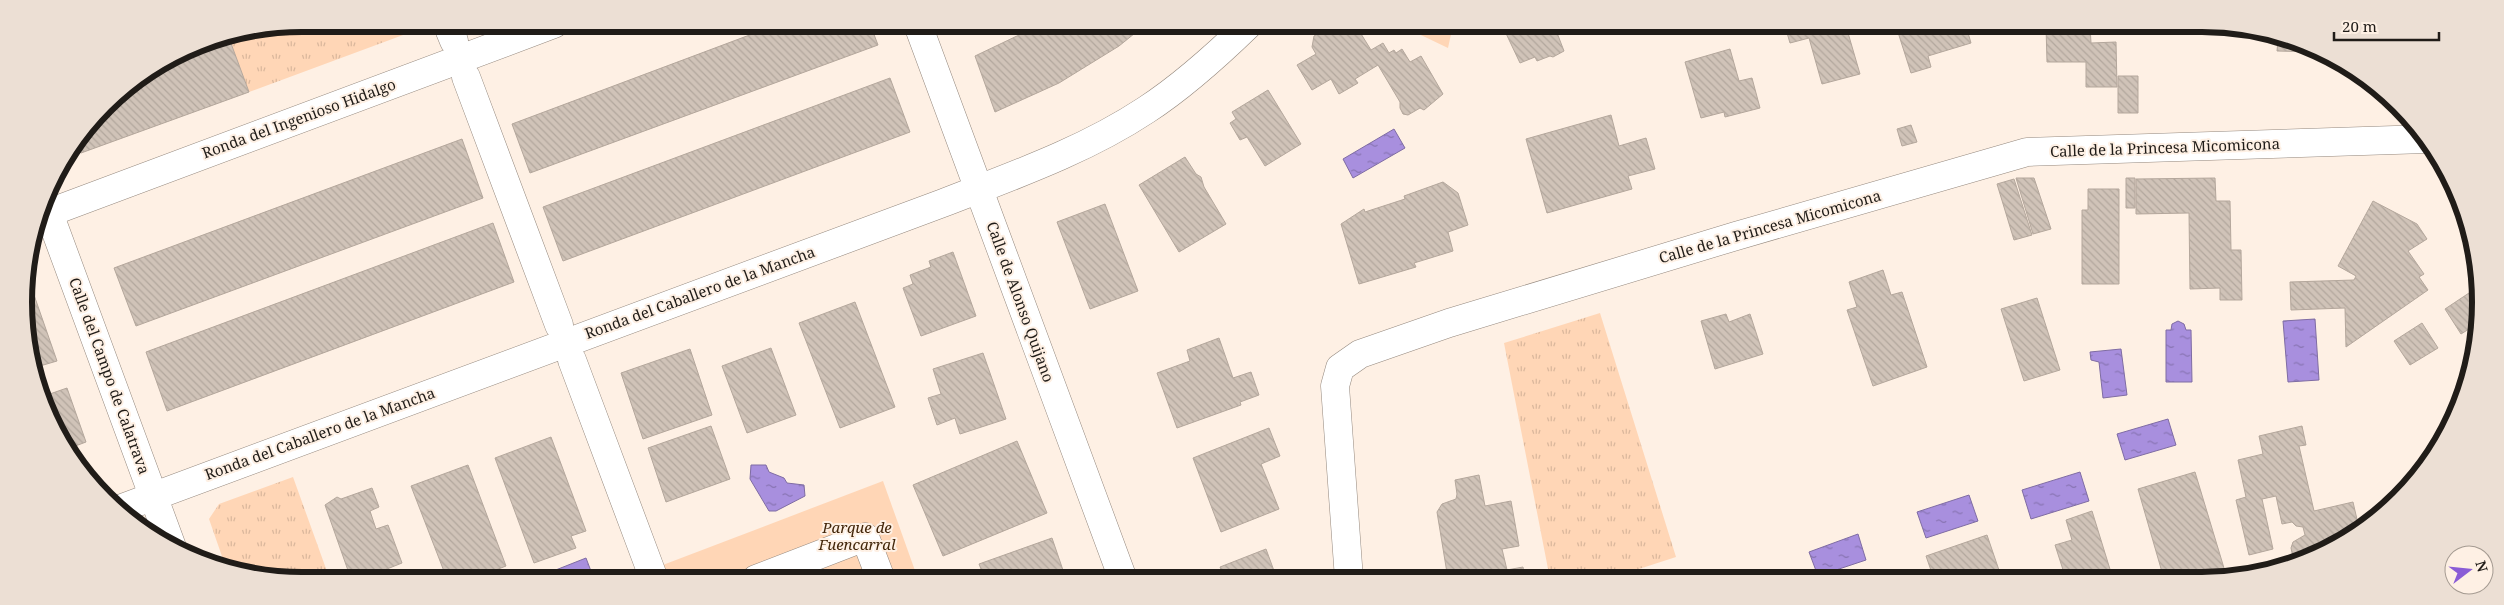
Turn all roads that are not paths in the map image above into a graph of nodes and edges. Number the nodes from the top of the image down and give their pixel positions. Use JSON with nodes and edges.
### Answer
{"nodes":[{"id":1,"x":532,"y":32,"type":"edge"},
{"id":2,"x":921,"y":32,"type":"edge"},
{"id":3,"x":1241,"y":32,"type":"edge"},
{"id":4,"x":466,"y":77,"type":"dead end"},
{"id":5,"x":2417,"y":139,"type":"edge"},
{"id":6,"x":979,"y":189,"type":"junction"},
{"id":7,"x":49,"y":210,"type":"edge"},
{"id":8,"x":47,"y":215,"type":"edge"},
{"id":9,"x":560,"y":325,"type":"dead end"},
{"id":10,"x":572,"y":360,"type":"dead end"},
{"id":11,"x":153,"y":496,"type":"junction"},
{"id":12,"x":126,"y":507,"type":"edge"},
{"id":13,"x":168,"y":537,"type":"edge"},
{"id":14,"x":651,"y":572,"type":"edge"},
{"id":15,"x":774,"y":572,"type":"edge"},
{"id":16,"x":878,"y":572,"type":"edge"},
{"id":17,"x":1120,"y":572,"type":"edge"},
{"id":18,"x":1348,"y":572,"type":"edge"}],
"edges":[{"from":1,"to":7,"type":"street","name":"Ronda del Ingenioso Hidalgo"},
{"from":2,"to":6,"type":"street","name":"Calle de Alonso Quijano"},
{"from":3,"to":6,"type":"street","name":"Ronda del Caballero de la Mancha"},
{"from":4,"to":9,"type":"street"},
{"from":5,"to":18,"type":"street","name":"Calle de la Princesa Micomicona"},
{"from":6,"to":11,"type":"street","name":"Ronda del Caballero de la Mancha"},
{"from":6,"to":17,"type":"street","name":"Calle de Alonso Quijano"},
{"from":8,"to":11,"type":"street","name":"Calle del Campo de Calatrava"},
{"from":10,"to":14,"type":"street"},
{"from":11,"to":12,"type":"street","name":"Ronda del Caballero de la Mancha"},
{"from":11,"to":13,"type":"street","name":"Calle del Campo de Calatrava"},
{"from":15,"to":16,"type":"street"}]}
